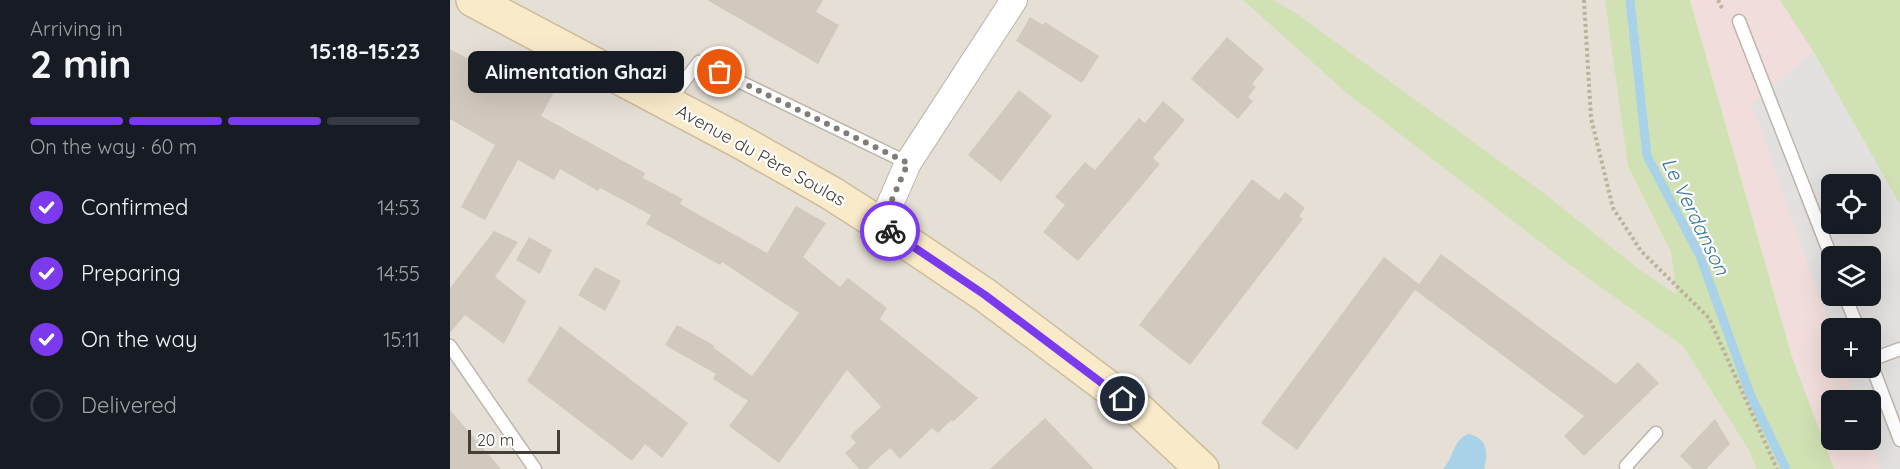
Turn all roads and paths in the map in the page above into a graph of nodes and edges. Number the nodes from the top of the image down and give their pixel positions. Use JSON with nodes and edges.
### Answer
{"nodes":[{"id":1,"x":473,"y":0,"type":"edge"},
{"id":2,"x":1014,"y":0,"type":"edge"},
{"id":3,"x":1584,"y":0,"type":"edge"},
{"id":4,"x":1739,"y":21,"type":"dead end"},
{"id":5,"x":667,"y":103,"type":"junction"},
{"id":6,"x":908,"y":163,"type":"junction"},
{"id":7,"x":881,"y":225,"type":"junction"},
{"id":8,"x":1827,"y":246,"type":"edge"},
{"id":9,"x":450,"y":346,"type":"edge"},
{"id":10,"x":1900,"y":349,"type":"edge"},
{"id":11,"x":1881,"y":357,"type":"edge"},
{"id":12,"x":1876,"y":378,"type":"edge"},
{"id":13,"x":1656,"y":433,"type":"dead end"},
{"id":14,"x":1900,"y":441,"type":"edge"},
{"id":15,"x":535,"y":469,"type":"edge"},
{"id":16,"x":1202,"y":469,"type":"edge"},
{"id":17,"x":1627,"y":469,"type":"edge"},
{"id":18,"x":1777,"y":469,"type":"edge"}],
"edges":[{"from":1,"to":5,"type":"main road","name":"Avenue du Père Soulas"},
{"from":2,"to":6,"type":"street"},
{"from":3,"to":18,"type":"path"},
{"from":4,"to":8,"type":"lane"},
{"from":5,"to":6,"type":"lane"},
{"from":5,"to":7,"type":"main road","name":"Avenue du Père Soulas"},
{"from":6,"to":7,"type":"street"},
{"from":7,"to":16,"type":"main road","name":"Avenue du Père Soulas"},
{"from":9,"to":15,"type":"lane"},
{"from":10,"to":11,"type":"lane"},
{"from":12,"to":14,"type":"lane"},
{"from":13,"to":17,"type":"lane"}]}
